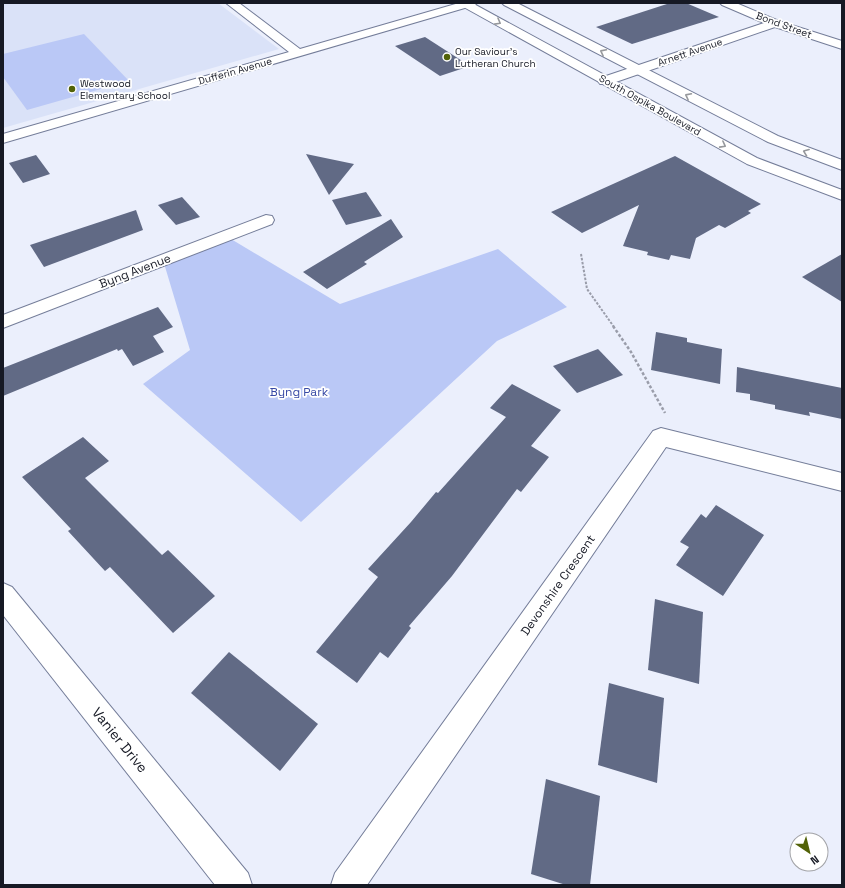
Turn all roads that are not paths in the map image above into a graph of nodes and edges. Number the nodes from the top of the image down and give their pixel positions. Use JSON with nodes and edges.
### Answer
{"nodes":[{"id":1,"x":232,"y":3,"type":"edge"},
{"id":2,"x":467,"y":3,"type":"edge"},
{"id":3,"x":508,"y":3,"type":"edge"},
{"id":4,"x":726,"y":3,"type":"edge"},
{"id":5,"x":775,"y":23,"type":"junction"},
{"id":6,"x":842,"y":45,"type":"edge"},
{"id":7,"x":298,"y":53,"type":"junction"},
{"id":8,"x":638,"y":70,"type":"junction"},
{"id":9,"x":605,"y":81,"type":"junction"},
{"id":10,"x":3,"y":139,"type":"edge"},
{"id":11,"x":842,"y":165,"type":"edge"},
{"id":12,"x":842,"y":195,"type":"edge"},
{"id":13,"x":266,"y":220,"type":"dead end"},
{"id":14,"x":3,"y":322,"type":"edge"},
{"id":15,"x":842,"y":482,"type":"edge"},
{"id":16,"x":3,"y":595,"type":"edge"},
{"id":17,"x":236,"y":885,"type":"edge"},
{"id":18,"x":347,"y":885,"type":"edge"}],
"edges":[{"from":1,"to":7,"type":"street"},
{"from":2,"to":7,"type":"street","name":"Dufferin Avenue"},
{"from":2,"to":9,"type":"street","name":"South Ospika Boulevard","one_way":true},
{"from":8,"to":3,"type":"street","name":"South Ospika Boulevard","one_way":true},
{"from":4,"to":5,"type":"street","name":"Bond Street"},
{"from":5,"to":6,"type":"street","name":"Bond Street"},
{"from":5,"to":8,"type":"street","name":"Arnett Avenue"},
{"from":7,"to":10,"type":"street","name":"Dufferin Avenue"},
{"from":8,"to":9,"type":"street","name":"Arnett Avenue"},
{"from":11,"to":8,"type":"street","name":"South Ospika Boulevard","one_way":true},
{"from":9,"to":12,"type":"street","name":"South Ospika Boulevard","one_way":true},
{"from":13,"to":14,"type":"street","name":"Byng Avenue"},
{"from":15,"to":18,"type":"street","name":"Devonshire Crescent"},
{"from":16,"to":17,"type":"street","name":"Vanier Drive"}]}
